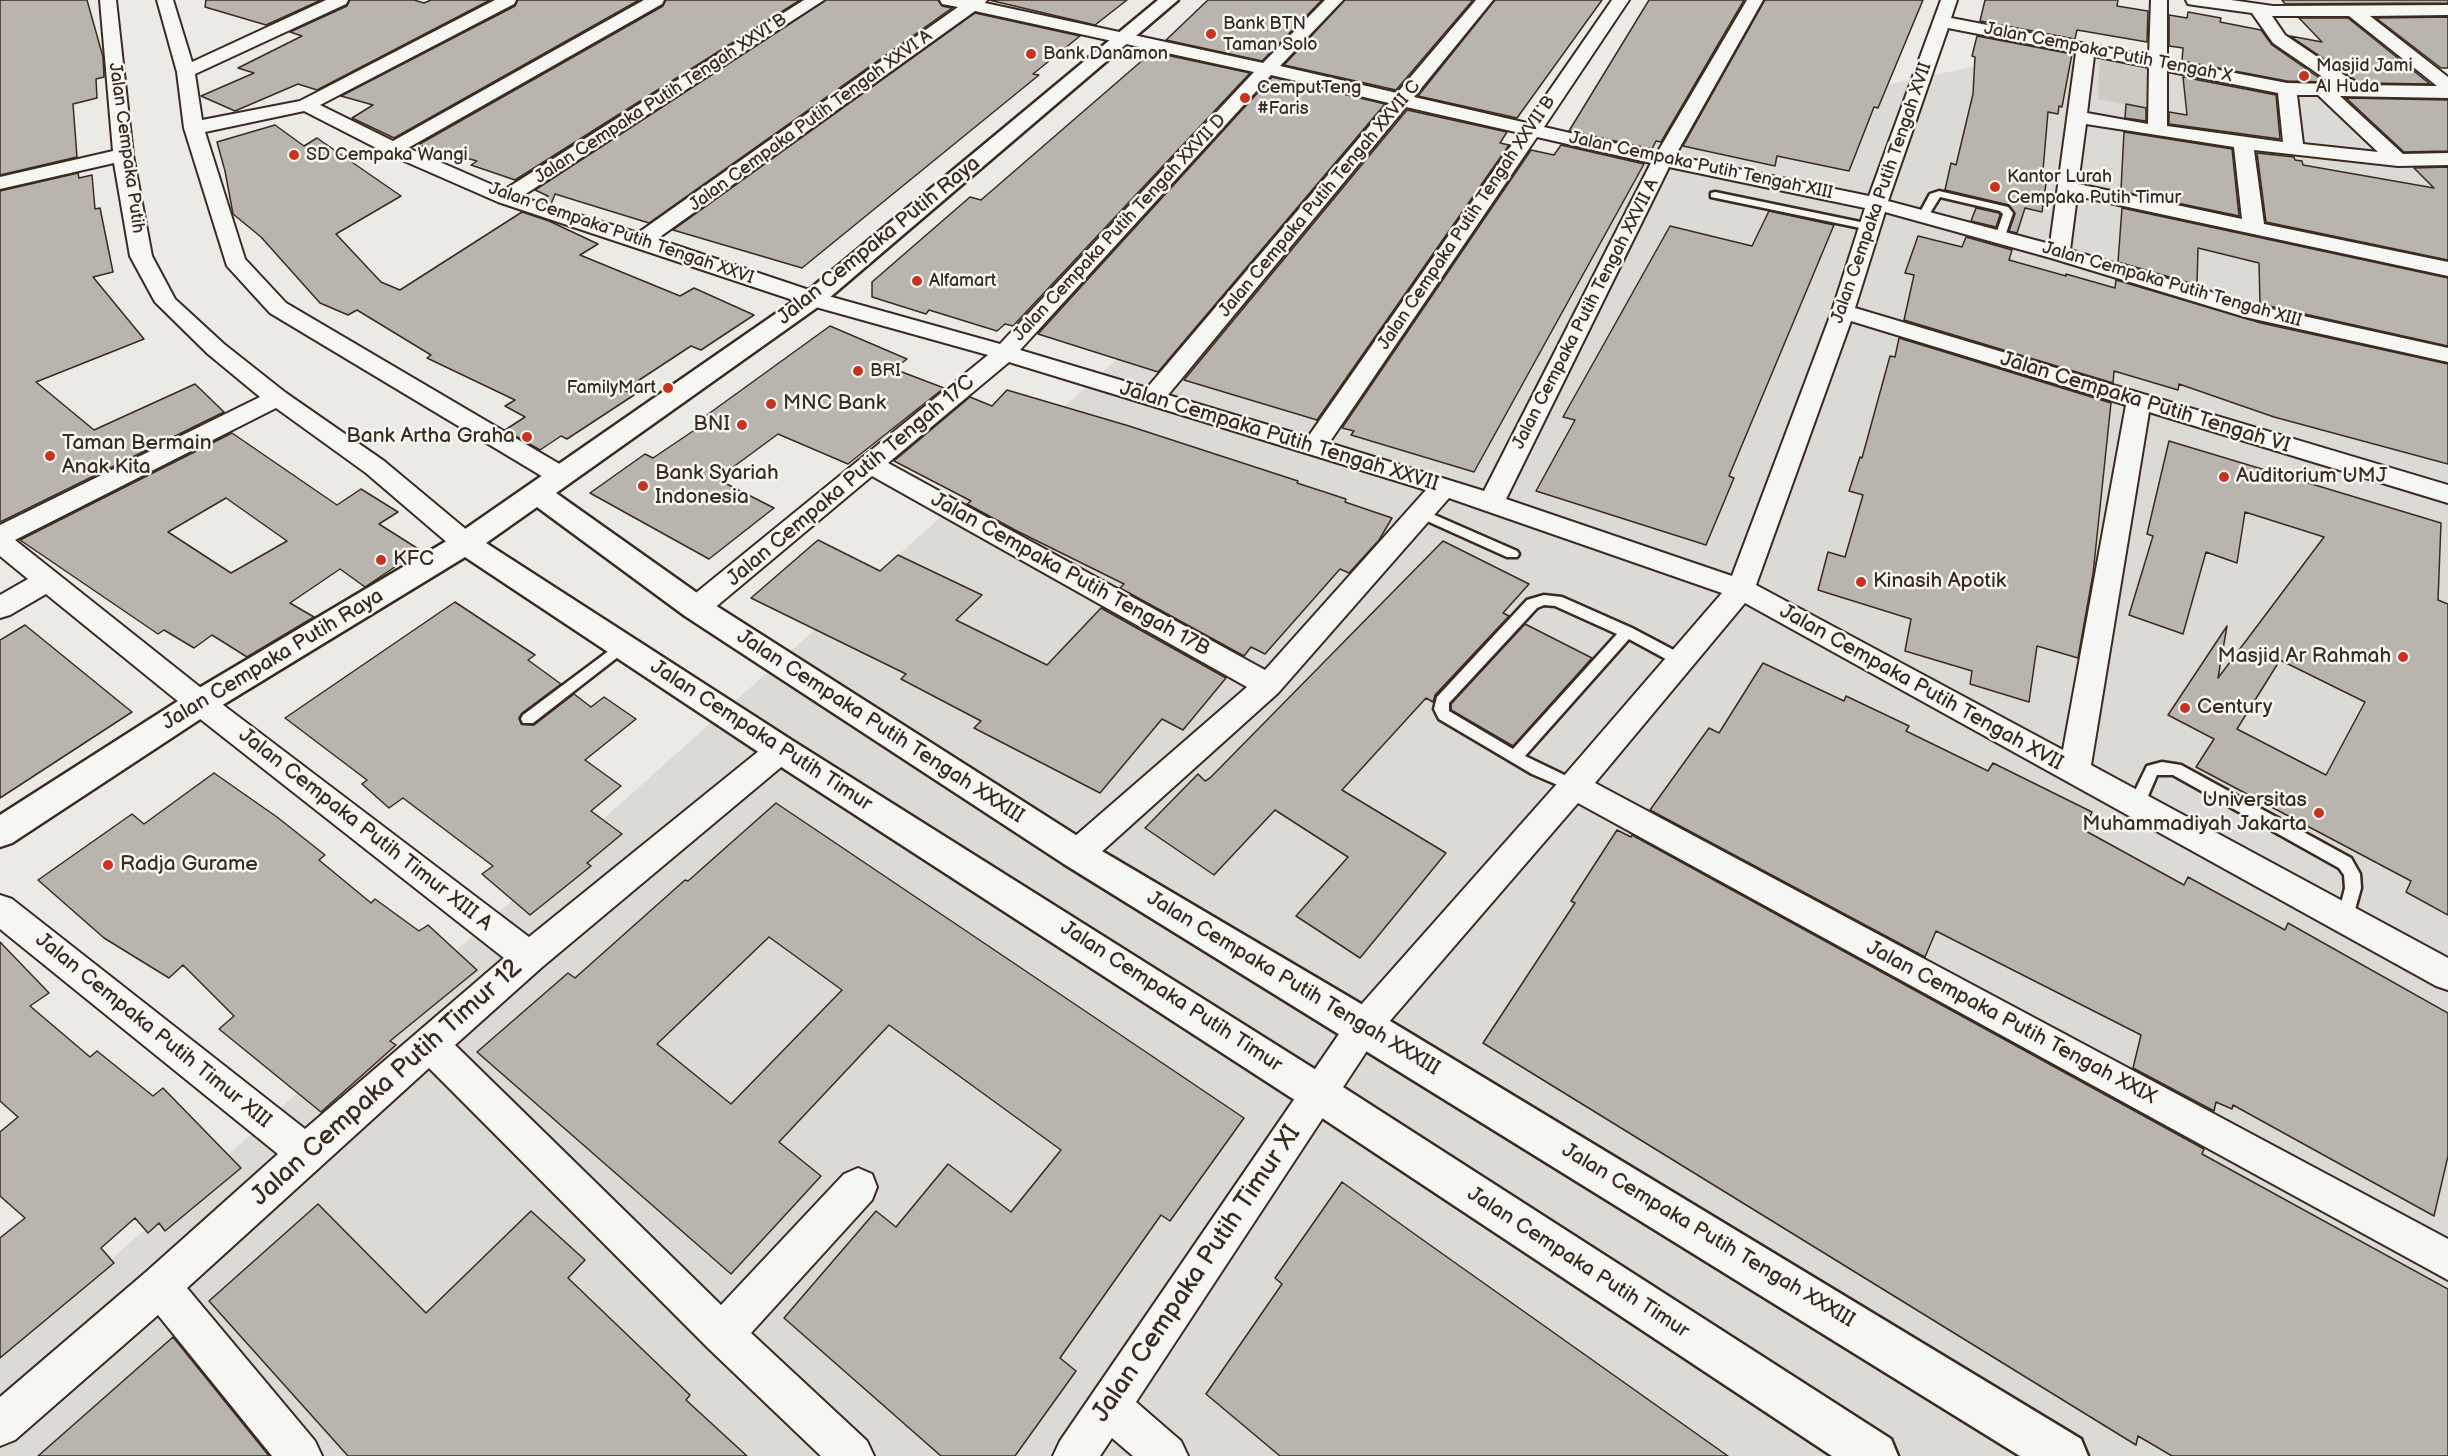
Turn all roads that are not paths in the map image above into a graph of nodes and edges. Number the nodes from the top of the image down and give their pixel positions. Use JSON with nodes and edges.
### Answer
{"nodes":[{"id":1,"x":108,"y":0,"type":"edge"},
{"id":2,"x":165,"y":0,"type":"edge"},
{"id":3,"x":340,"y":0,"type":"edge"},
{"id":4,"x":508,"y":0,"type":"edge"},
{"id":5,"x":656,"y":0,"type":"edge"},
{"id":6,"x":816,"y":0,"type":"edge"},
{"id":7,"x":948,"y":0,"type":"edge"},
{"id":8,"x":1169,"y":0,"type":"edge"},
{"id":9,"x":1335,"y":0,"type":"edge"},
{"id":10,"x":1485,"y":0,"type":"edge"},
{"id":11,"x":1621,"y":0,"type":"edge"},
{"id":12,"x":1755,"y":0,"type":"edge"},
{"id":13,"x":2159,"y":0,"type":"edge"},
{"id":14,"x":2194,"y":0,"type":"edge"},
{"id":15,"x":976,"y":3,"type":"edge"},
{"id":16,"x":2232,"y":3,"type":"edge"},
{"id":17,"x":2265,"y":6,"type":"edge"},
{"id":18,"x":2378,"y":6,"type":"edge"},
{"id":19,"x":1945,"y":10,"type":"edge"},
{"id":20,"x":2448,"y":10,"type":"edge"},
{"id":21,"x":2355,"y":12,"type":"junction"},
{"id":22,"x":1122,"y":39,"type":"junction"},
{"id":23,"x":2279,"y":39,"type":"junction"},
{"id":24,"x":2086,"y":48,"type":"junction"},
{"id":25,"x":2157,"y":62,"type":"junction"},
{"id":26,"x":1266,"y":69,"type":"junction"},
{"id":27,"x":186,"y":72,"type":"junction"},
{"id":28,"x":2279,"y":78,"type":"junction"},
{"id":29,"x":2354,"y":90,"type":"junction"},
{"id":30,"x":2442,"y":90,"type":"edge"},
{"id":31,"x":2324,"y":91,"type":"junction"},
{"id":32,"x":1404,"y":100,"type":"junction"},
{"id":33,"x":306,"y":105,"type":"junction"},
{"id":34,"x":2448,"y":107,"type":"edge"},
{"id":35,"x":2077,"y":117,"type":"junction"},
{"id":36,"x":194,"y":128,"type":"junction"},
{"id":37,"x":1532,"y":129,"type":"junction"},
{"id":38,"x":2157,"y":131,"type":"junction"},
{"id":39,"x":2243,"y":143,"type":"junction"},
{"id":40,"x":393,"y":149,"type":"junction"},
{"id":41,"x":2294,"y":149,"type":"junction"},
{"id":42,"x":123,"y":155,"type":"junction"},
{"id":43,"x":2448,"y":159,"type":"edge"},
{"id":44,"x":1663,"y":160,"type":"junction"},
{"id":45,"x":2398,"y":160,"type":"junction"},
{"id":46,"x":0,"y":183,"type":"edge"},
{"id":47,"x":2067,"y":188,"type":"junction"},
{"id":48,"x":1715,"y":195,"type":"dead end"},
{"id":49,"x":505,"y":198,"type":"junction"},
{"id":50,"x":1874,"y":216,"type":"junction"},
{"id":51,"x":2254,"y":228,"type":"junction"},
{"id":52,"x":642,"y":241,"type":"junction"},
{"id":53,"x":2059,"y":253,"type":"junction"},
{"id":54,"x":2448,"y":269,"type":"edge"},
{"id":55,"x":813,"y":299,"type":"junction"},
{"id":56,"x":1843,"y":311,"type":"junction"},
{"id":57,"x":1005,"y":352,"type":"junction"},
{"id":58,"x":2448,"y":355,"type":"edge"},
{"id":59,"x":277,"y":398,"type":"junction"},
{"id":60,"x":1152,"y":398,"type":"junction"},
{"id":61,"x":2139,"y":401,"type":"junction"},
{"id":62,"x":1314,"y":447,"type":"junction"},
{"id":63,"x":872,"y":465,"type":"junction"},
{"id":64,"x":1444,"y":487,"type":"junction"},
{"id":65,"x":541,"y":488,"type":"junction"},
{"id":66,"x":2448,"y":494,"type":"edge"},
{"id":67,"x":1490,"y":504,"type":"junction"},
{"id":68,"x":1421,"y":513,"type":"junction"},
{"id":69,"x":0,"y":536,"type":"edge"},
{"id":70,"x":470,"y":539,"type":"junction"},
{"id":71,"x":0,"y":542,"type":"edge"},
{"id":72,"x":1512,"y":554,"type":"dead end"},
{"id":73,"x":48,"y":580,"type":"junction"},
{"id":74,"x":1741,"y":589,"type":"junction"},
{"id":75,"x":0,"y":608,"type":"edge"},
{"id":76,"x":696,"y":608,"type":"junction"},
{"id":77,"x":1627,"y":632,"type":"junction"},
{"id":78,"x":622,"y":646,"type":"junction"},
{"id":79,"x":1680,"y":660,"type":"junction"},
{"id":80,"x":1268,"y":685,"type":"junction"},
{"id":81,"x":200,"y":703,"type":"junction"},
{"id":82,"x":528,"y":719,"type":"dead end"},
{"id":83,"x":781,"y":750,"type":"junction"},
{"id":84,"x":1515,"y":757,"type":"junction"},
{"id":85,"x":2073,"y":772,"type":"junction"},
{"id":86,"x":1574,"y":786,"type":"junction"},
{"id":87,"x":2136,"y":805,"type":"junction"},
{"id":88,"x":0,"y":833,"type":"edge"},
{"id":89,"x":1077,"y":854,"type":"junction"},
{"id":90,"x":0,"y":909,"type":"edge"},
{"id":91,"x":2344,"y":919,"type":"junction"},
{"id":92,"x":529,"y":957,"type":"junction"},
{"id":93,"x":2448,"y":975,"type":"edge"},
{"id":94,"x":1360,"y":1031,"type":"junction"},
{"id":95,"x":431,"y":1045,"type":"junction"},
{"id":96,"x":1324,"y":1085,"type":"junction"},
{"id":97,"x":306,"y":1153,"type":"junction"},
{"id":98,"x":858,"y":1187,"type":"dead end"},
{"id":99,"x":2448,"y":1260,"type":"edge"},
{"id":100,"x":160,"y":1286,"type":"junction"},
{"id":101,"x":722,"y":1334,"type":"junction"},
{"id":102,"x":1109,"y":1407,"type":"junction"},
{"id":103,"x":0,"y":1425,"type":"edge"},
{"id":104,"x":300,"y":1456,"type":"edge"},
{"id":105,"x":852,"y":1456,"type":"edge"},
{"id":106,"x":1076,"y":1456,"type":"edge"},
{"id":107,"x":1166,"y":1456,"type":"edge"},
{"id":108,"x":1874,"y":1456,"type":"edge"},
{"id":109,"x":2064,"y":1456,"type":"edge"}],
"edges":[{"from":1,"to":42,"type":"street","name":"Jalan Cempaka Putih"},
{"from":2,"to":27,"type":"street","name":"Jalan Cempaka Putih Tengah XXXIII"},
{"from":3,"to":27,"type":"street"},
{"from":4,"to":33,"type":"street"},
{"from":5,"to":40,"type":"street"},
{"from":6,"to":49,"type":"street","name":"Jalan Cempaka Putih Tengah XXVI B"},
{"from":7,"to":15,"type":"street","name":"Jalan Cempaka Putih Tengah XIII"},
{"from":8,"to":22,"type":"street","name":"Jalan Cempaka Putih Raya"},
{"from":9,"to":26,"type":"street","name":"Jalan Cempaka Putih Tengah XXVII D"},
{"from":10,"to":32,"type":"street","name":"Jalan Cempaka Putih Tengah XXVII C"},
{"from":11,"to":37,"type":"street","name":"Jalan Cempaka Putih Tengah XXVII B"},
{"from":12,"to":44,"type":"street","name":"Jalan Cempaka Putih Tengah XXVII A"},
{"from":13,"to":25,"type":"street"},
{"from":14,"to":16,"type":"street"},
{"from":15,"to":22,"type":"street","name":"Jalan Cempaka Putih Tengah XIII"},
{"from":15,"to":52,"type":"street","name":"Jalan Cempaka Putih Tengah XXVI A"},
{"from":16,"to":17,"type":"street"},
{"from":17,"to":21,"type":"street"},
{"from":17,"to":23,"type":"street"},
{"from":18,"to":20,"type":"street"},
{"from":18,"to":21,"type":"street"},
{"from":19,"to":24,"type":"street","name":"Jalan Cempaka Putih Tengah X"},
{"from":19,"to":50,"type":"street","name":"Jalan Cempaka Putih Tengah XVII"},
{"from":21,"to":30,"type":"street"},
{"from":22,"to":26,"type":"street","name":"Jalan Cempaka Putih Tengah XIII"},
{"from":22,"to":55,"type":"street","name":"Jalan Cempaka Putih Raya"},
{"from":23,"to":28,"type":"street"},
{"from":23,"to":29,"type":"street"},
{"from":24,"to":25,"type":"street","name":"Jalan Cempaka Putih Tengah X"},
{"from":24,"to":35,"type":"street"},
{"from":25,"to":28,"type":"street","name":"Jalan Cempaka Putih Tengah X"},
{"from":25,"to":38,"type":"street"},
{"from":26,"to":32,"type":"street","name":"Jalan Cempaka Putih Tengah XIII"},
{"from":26,"to":57,"type":"street","name":"Jalan Cempaka Putih Tengah XXVII D"},
{"from":27,"to":36,"type":"street","name":"Jalan Cempaka Putih Tengah XXXIII"},
{"from":28,"to":31,"type":"street","name":"Jalan Cempaka Putih Tengah X"},
{"from":28,"to":41,"type":"street"},
{"from":29,"to":30,"type":"street","name":"Jalan Cempaka Putih Tengah X"},
{"from":29,"to":31,"type":"street","name":"Jalan Cempaka Putih Tengah X"},
{"from":30,"to":34,"type":"street"},
{"from":31,"to":45,"type":"street"},
{"from":32,"to":37,"type":"street","name":"Jalan Cempaka Putih Tengah XIII"},
{"from":32,"to":60,"type":"street","name":"Jalan Cempaka Putih Tengah XXVII C"},
{"from":33,"to":36,"type":"street"},
{"from":33,"to":40,"type":"street","name":"Jalan Cempaka Putih Tengah XXVI"},
{"from":35,"to":38,"type":"street"},
{"from":35,"to":47,"type":"street"},
{"from":36,"to":65,"type":"street","name":"Jalan Cempaka Putih Tengah XXXIII"},
{"from":37,"to":44,"type":"street","name":"Jalan Cempaka Putih Tengah XIII"},
{"from":37,"to":62,"type":"street","name":"Jalan Cempaka Putih Tengah XXVII B"},
{"from":38,"to":39,"type":"street"},
{"from":39,"to":41,"type":"street"},
{"from":39,"to":51,"type":"street"},
{"from":40,"to":49,"type":"street","name":"Jalan Cempaka Putih Tengah XXVI"},
{"from":41,"to":45,"type":"street"},
{"from":42,"to":46,"type":"street"},
{"from":42,"to":59,"type":"street","name":"Jalan Cempaka Putih"},
{"from":43,"to":45,"type":"street"},
{"from":44,"to":50,"type":"street","name":"Jalan Cempaka Putih Tengah XIII"},
{"from":44,"to":67,"type":"street","name":"Jalan Cempaka Putih Tengah XXVII A"},
{"from":47,"to":51,"type":"street"},
{"from":47,"to":53,"type":"street"},
{"from":48,"to":50,"type":"lane"},
{"from":49,"to":52,"type":"street","name":"Jalan Cempaka Putih Tengah XXVI"},
{"from":50,"to":53,"type":"street","name":"Jalan Cempaka Putih Tengah XIII"},
{"from":50,"to":56,"type":"street","name":"Jalan Cempaka Putih Tengah XVII"},
{"from":51,"to":54,"type":"street"},
{"from":52,"to":55,"type":"street","name":"Jalan Cempaka Putih Tengah XXVI"},
{"from":53,"to":58,"type":"street","name":"Jalan Cempaka Putih Tengah XIII"},
{"from":55,"to":57,"type":"street","name":"Jalan Cempaka Putih Tengah XXVII"},
{"from":55,"to":65,"type":"street","name":"Jalan Cempaka Putih Raya"},
{"from":56,"to":61,"type":"street","name":"Jalan Cempaka Putih Tengah VI"},
{"from":56,"to":74,"type":"street","name":"Jalan Cempaka Putih Tengah XVII"},
{"from":57,"to":60,"type":"street","name":"Jalan Cempaka Putih Tengah XXVII"},
{"from":57,"to":63,"type":"street","name":"Jalan Cempaka Putih Tengah 17C"},
{"from":59,"to":69,"type":"street"},
{"from":59,"to":70,"type":"street","name":"Jalan Cempaka Putih"},
{"from":60,"to":62,"type":"street","name":"Jalan Cempaka Putih Tengah XXVII"},
{"from":61,"to":66,"type":"street","name":"Jalan Cempaka Putih Tengah VI"},
{"from":61,"to":85,"type":"street"},
{"from":62,"to":64,"type":"street","name":"Jalan Cempaka Putih Tengah XXVII"},
{"from":63,"to":76,"type":"street","name":"Jalan Cempaka Putih Tengah 17C"},
{"from":63,"to":80,"type":"street","name":"Jalan Cempaka Putih Tengah 17B"},
{"from":64,"to":67,"type":"street","name":"Jalan Cempaka Putih Tengah XXVII"},
{"from":64,"to":68,"type":"street"},
{"from":65,"to":70,"type":"street","name":"Jalan Cempaka Putih Raya"},
{"from":65,"to":76,"type":"street","name":"Jalan Cempaka Putih Tengah XXXIII"},
{"from":67,"to":74,"type":"street","name":"Jalan Cempaka Putih Tengah XXVII"},
{"from":68,"to":72,"type":"lane"},
{"from":68,"to":80,"type":"street"},
{"from":70,"to":78,"type":"street","name":"Jalan Cempaka Putih Timur"},
{"from":70,"to":81,"type":"street","name":"Jalan Cempaka Putih Raya"},
{"from":71,"to":73,"type":"street","name":"Jalan Cempaka Putih Timur XIII A"},
{"from":73,"to":75,"type":"street"},
{"from":73,"to":81,"type":"street","name":"Jalan Cempaka Putih Timur XIII A"},
{"from":74,"to":79,"type":"street","name":"Jalan Cempaka Putih Tengah XVII"},
{"from":74,"to":85,"type":"street","name":"Jalan Cempaka Putih Tengah XVII"},
{"from":76,"to":89,"type":"street","name":"Jalan Cempaka Putih Tengah XXXIII"},
{"from":77,"to":79,"type":"lane"},
{"from":77,"to":84,"type":"lane"},
{"from":77,"to":84,"type":"lane"},
{"from":78,"to":82,"type":"lane"},
{"from":78,"to":83,"type":"street","name":"Jalan Cempaka Putih Timur"},
{"from":79,"to":86,"type":"street","name":"Jalan Cempaka Putih Tengah XVII"},
{"from":80,"to":89,"type":"street"},
{"from":81,"to":88,"type":"street","name":"Jalan Cempaka Putih Raya"},
{"from":81,"to":92,"type":"street","name":"Jalan Cempaka Putih Timur XIII A"},
{"from":83,"to":92,"type":"street","name":"Jalan Cempaka Putih Timur 12"},
{"from":83,"to":96,"type":"street","name":"Jalan Cempaka Putih Timur"},
{"from":84,"to":86,"type":"lane"},
{"from":85,"to":87,"type":"street","name":"Jalan Cempaka Putih Tengah XVII"},
{"from":86,"to":94,"type":"street","name":"Jalan Cempaka Putih Tengah XVII"},
{"from":86,"to":99,"type":"street","name":"Jalan Cempaka Putih Tengah XXIX"},
{"from":87,"to":91,"type":"street","name":"Jalan Cempaka Putih Tengah XVII"},
{"from":87,"to":91,"type":"lane"},
{"from":89,"to":94,"type":"street","name":"Jalan Cempaka Putih Tengah XXXIII"},
{"from":90,"to":97,"type":"street","name":"Jalan Cempaka Putih Timur XIII"},
{"from":91,"to":93,"type":"street","name":"Jalan Cempaka Putih Tengah XVII"},
{"from":92,"to":95,"type":"street","name":"Jalan Cempaka Putih Timur 12"},
{"from":94,"to":96,"type":"street","name":"Jalan Cempaka Putih Tengah XVII"},
{"from":94,"to":109,"type":"street","name":"Jalan Cempaka Putih Tengah XXXIII"},
{"from":95,"to":97,"type":"street","name":"Jalan Cempaka Putih Timur 12"},
{"from":95,"to":101,"type":"street"},
{"from":96,"to":102,"type":"street","name":"Jalan Cempaka Putih Timur XI"},
{"from":96,"to":108,"type":"street","name":"Jalan Cempaka Putih Timur"},
{"from":97,"to":100,"type":"street","name":"Jalan Cempaka Putih Timur 12"},
{"from":98,"to":101,"type":"street"},
{"from":100,"to":103,"type":"street","name":"Jalan Cempaka Putih Timur 12"},
{"from":100,"to":104,"type":"street"},
{"from":101,"to":105,"type":"street"},
{"from":102,"to":106,"type":"street","name":"Jalan Cempaka Putih Timur XI"},
{"from":102,"to":107,"type":"street"}]}
